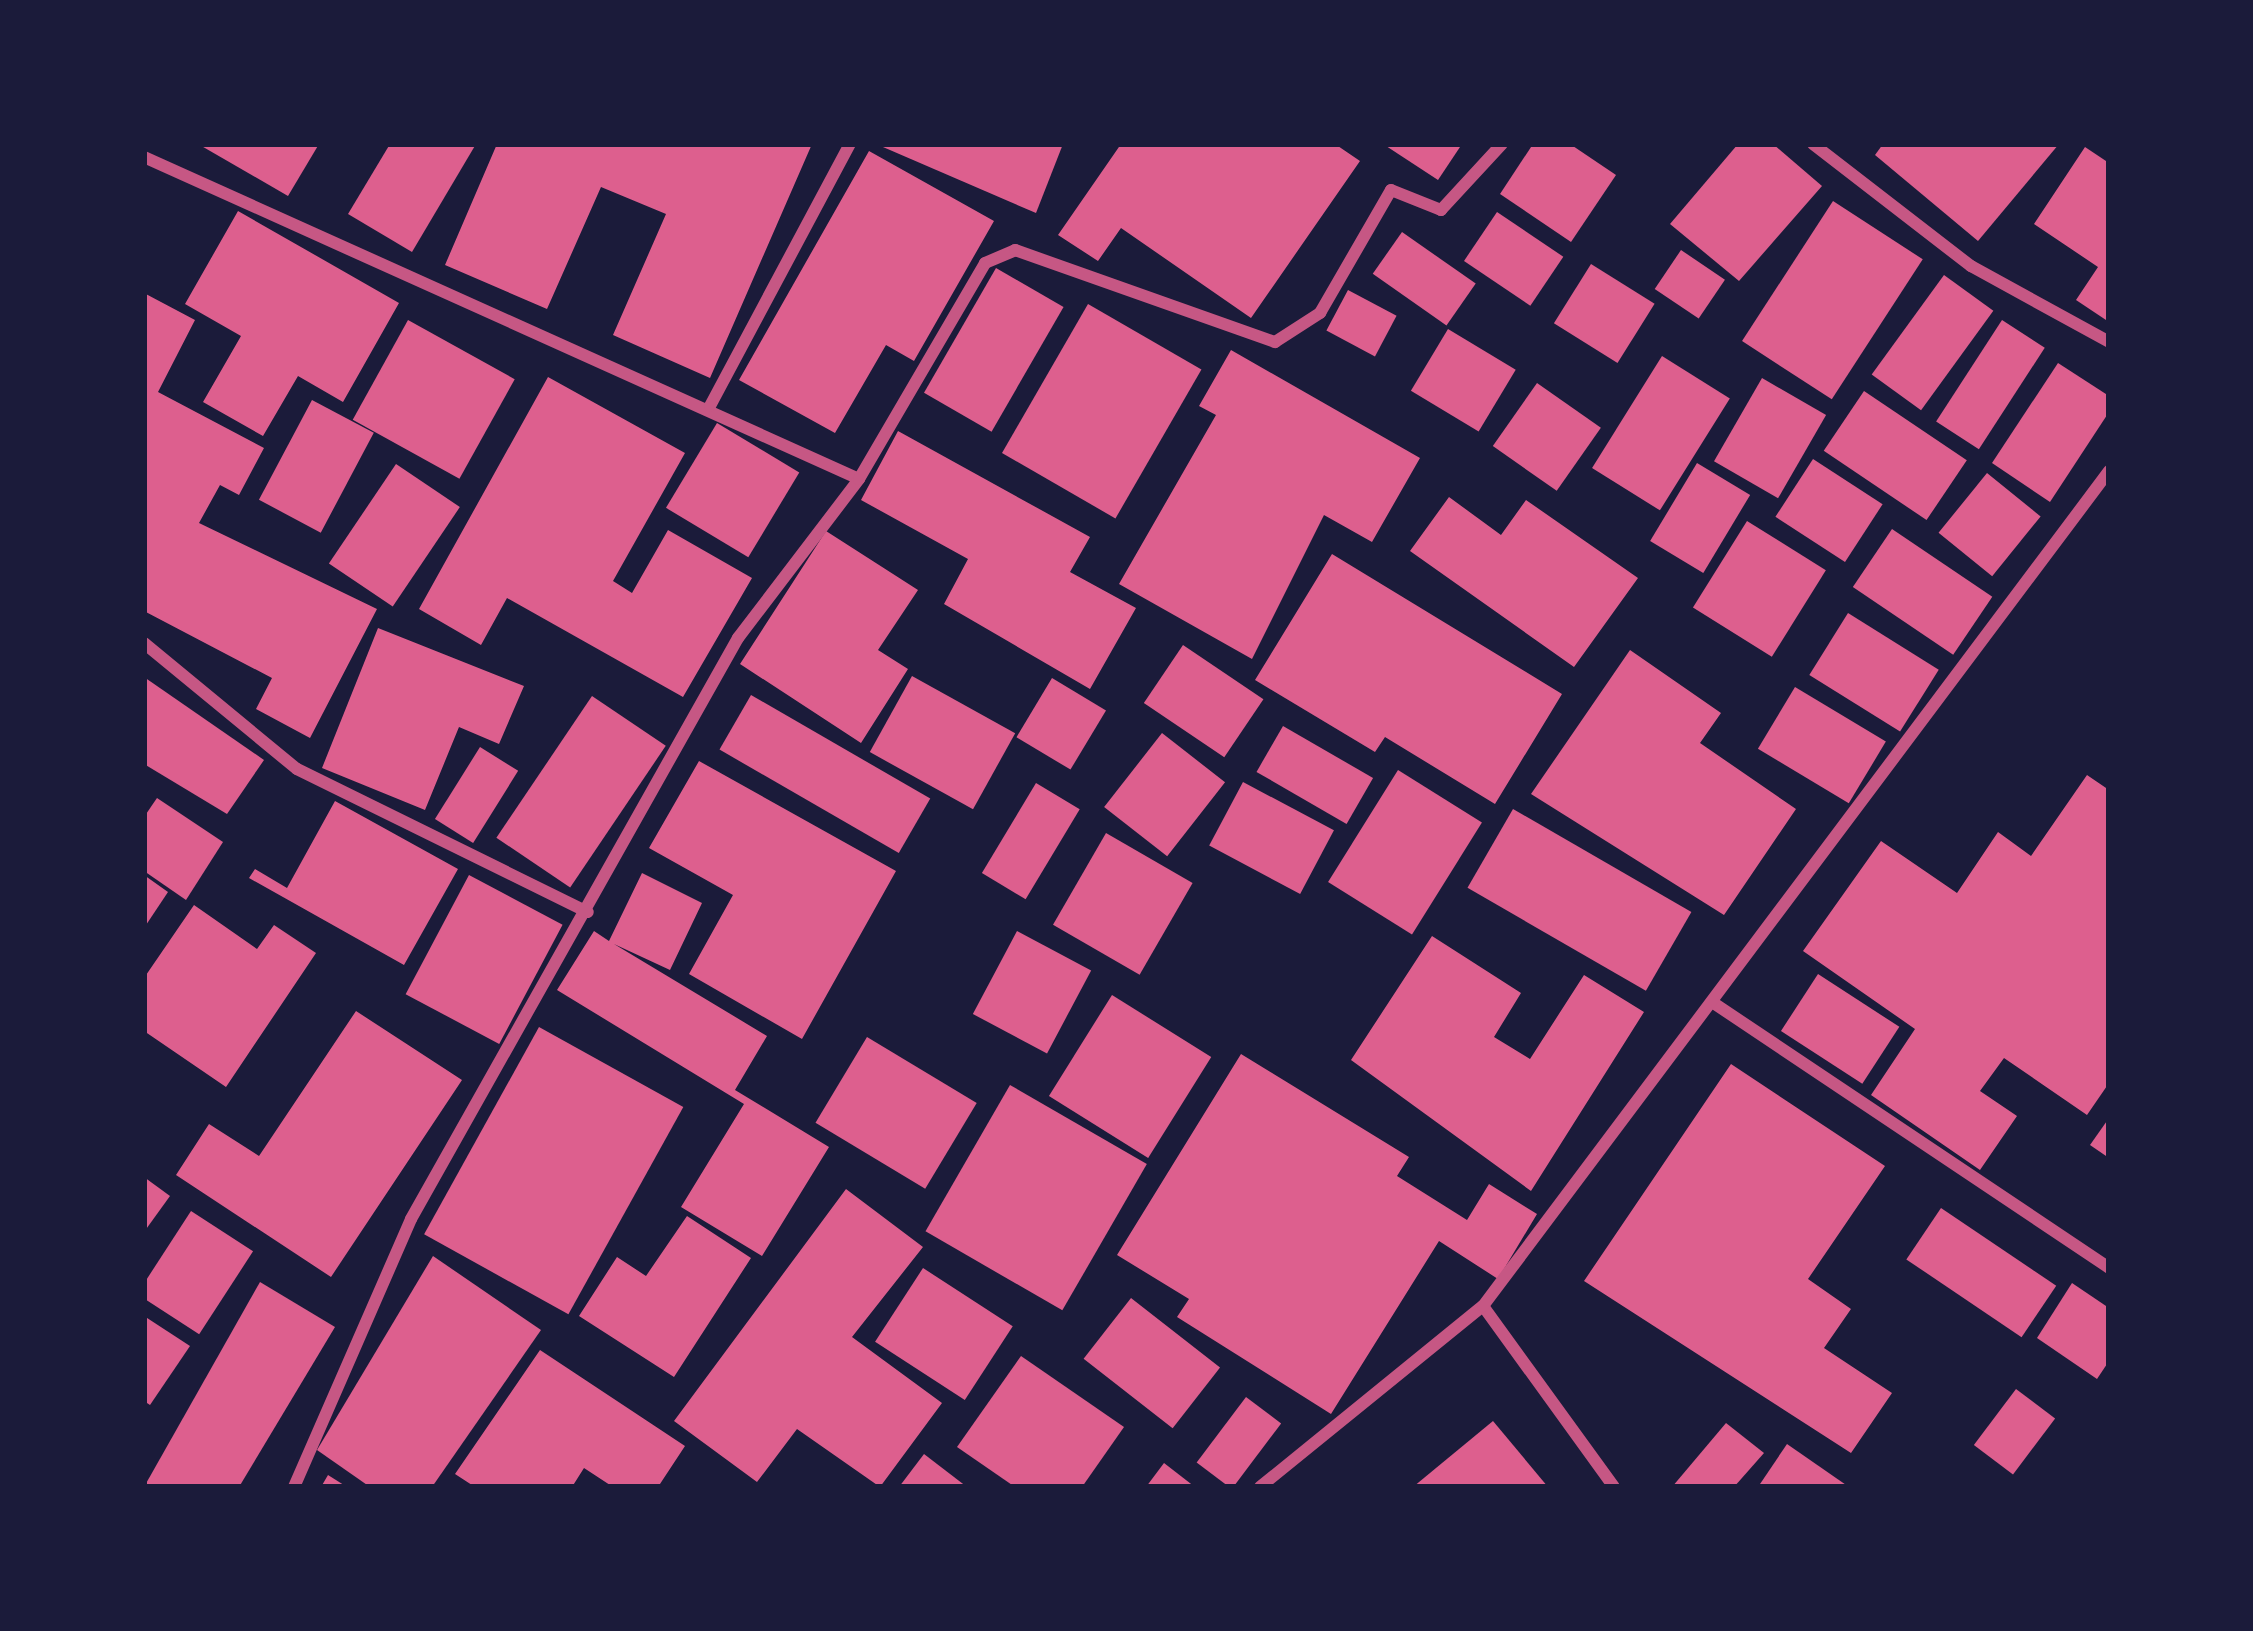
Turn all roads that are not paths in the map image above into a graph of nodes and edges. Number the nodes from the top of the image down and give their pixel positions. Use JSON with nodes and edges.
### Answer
{"nodes":[{"id":1,"x":148,"y":144,"type":"edge"},
{"id":2,"x":850,"y":144,"type":"edge"},
{"id":3,"x":1502,"y":144,"type":"edge"},
{"id":4,"x":1813,"y":144,"type":"edge"},
{"id":5,"x":144,"y":155,"type":"edge"},
{"id":6,"x":2109,"y":342,"type":"edge"},
{"id":7,"x":710,"y":406,"type":"junction"},
{"id":8,"x":2109,"y":471,"type":"edge"},
{"id":9,"x":859,"y":479,"type":"junction"},
{"id":10,"x":144,"y":644,"type":"edge"},
{"id":11,"x":588,"y":912,"type":"junction"},
{"id":12,"x":1715,"y":1004,"type":"junction"},
{"id":13,"x":2109,"y":1268,"type":"edge"},
{"id":14,"x":1483,"y":1306,"type":"junction"},
{"id":15,"x":294,"y":1487,"type":"edge"},
{"id":16,"x":1260,"y":1487,"type":"edge"},
{"id":17,"x":1614,"y":1487,"type":"edge"}],
"edges":[{"from":1,"to":5,"type":"street"},
{"from":2,"to":7,"type":"street"},
{"from":3,"to":9,"type":"street"},
{"from":4,"to":6,"type":"street"},
{"from":5,"to":7,"type":"street"},
{"from":7,"to":9,"type":"street"},
{"from":8,"to":12,"type":"street"},
{"from":9,"to":11,"type":"street"},
{"from":10,"to":11,"type":"street"},
{"from":11,"to":15,"type":"street"},
{"from":12,"to":13,"type":"street"},
{"from":12,"to":14,"type":"street"},
{"from":14,"to":16,"type":"street"},
{"from":14,"to":17,"type":"street"}]}
